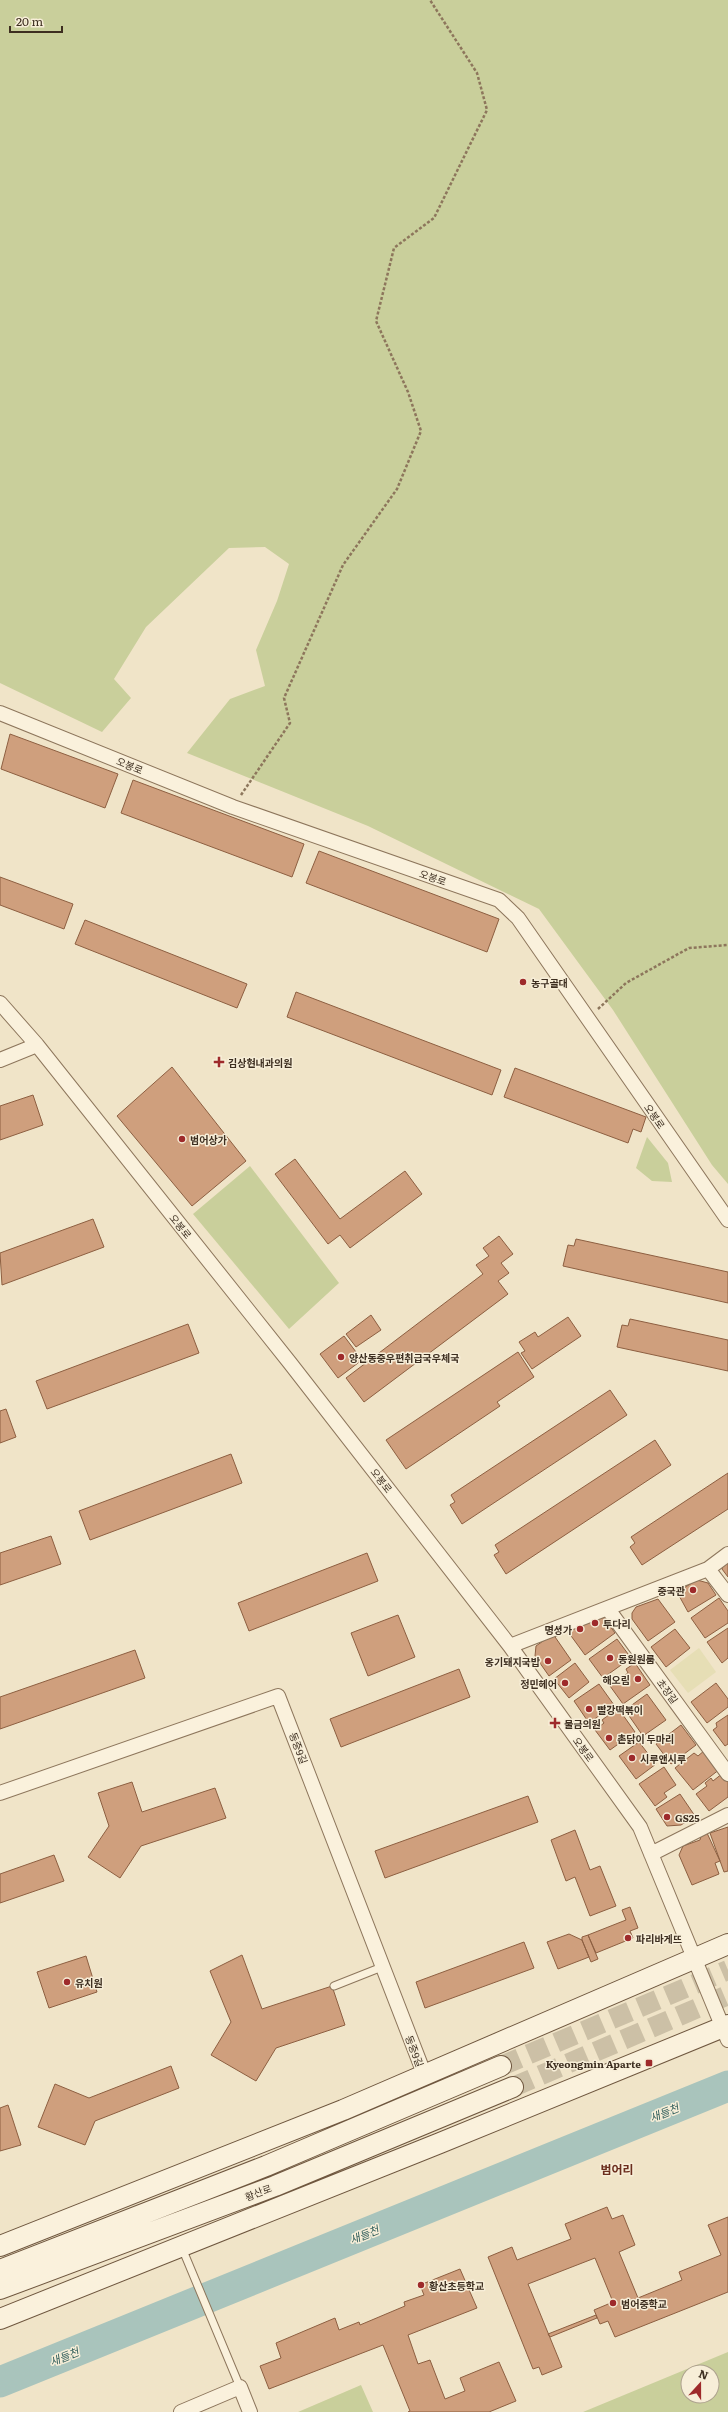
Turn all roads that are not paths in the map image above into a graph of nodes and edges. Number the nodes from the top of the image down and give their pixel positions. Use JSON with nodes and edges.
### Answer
{"nodes":[{"id":1,"x":0,"y":713,"type":"edge"},
{"id":2,"x":0,"y":1003,"type":"edge"},
{"id":3,"x":37,"y":1045,"type":"junction"},
{"id":4,"x":0,"y":1060,"type":"edge"},
{"id":5,"x":728,"y":1220,"type":"edge"},
{"id":6,"x":728,"y":1554,"type":"edge"},
{"id":7,"x":708,"y":1570,"type":"junction"},
{"id":8,"x":728,"y":1595,"type":"edge"},
{"id":9,"x":608,"y":1609,"type":"junction"},
{"id":10,"x":510,"y":1646,"type":"junction"},
{"id":11,"x":728,"y":1774,"type":"edge"},
{"id":12,"x":0,"y":1793,"type":"edge"},
{"id":13,"x":728,"y":1816,"type":"edge"},
{"id":14,"x":651,"y":1854,"type":"junction"},
{"id":15,"x":728,"y":1944,"type":"edge"},
{"id":16,"x":695,"y":1959,"type":"junction"},
{"id":17,"x":382,"y":1967,"type":"junction"},
{"id":18,"x":334,"y":1986,"type":"dead end"},
{"id":19,"x":726,"y":2031,"type":"edge"},
{"id":20,"x":501,"y":2066,"type":"tunnel mouth"},
{"id":21,"x":424,"y":2076,"type":"junction"},
{"id":22,"x":513,"y":2087,"type":"tunnel mouth"},
{"id":23,"x":0,"y":2246,"type":"edge"},
{"id":24,"x":181,"y":2246,"type":"junction"},
{"id":25,"x":0,"y":2270,"type":"edge"},
{"id":26,"x":0,"y":2289,"type":"edge"},
{"id":27,"x":0,"y":2319,"type":"edge"},
{"id":28,"x":240,"y":2387,"type":"junction"},
{"id":29,"x":181,"y":2412,"type":"edge"},
{"id":30,"x":250,"y":2412,"type":"edge"}],
"edges":[{"from":1,"to":5,"type":"street","name":"오봉로"},
{"from":2,"to":3,"type":"street","name":"오봉로"},
{"from":3,"to":4,"type":"street"},
{"from":3,"to":10,"type":"street","name":"오봉로"},
{"from":6,"to":7,"type":"street"},
{"from":7,"to":8,"type":"street"},
{"from":7,"to":9,"type":"street"},
{"from":9,"to":10,"type":"street"},
{"from":9,"to":11,"type":"street","name":"초장길"},
{"from":10,"to":14,"type":"street","name":"오봉로"},
{"from":12,"to":17,"type":"street","name":"동중9길"},
{"from":13,"to":14,"type":"street"},
{"from":14,"to":16,"type":"street","name":"오봉로"},
{"from":15,"to":16,"type":"main road"},
{"from":16,"to":19,"type":"street","name":"오봉로"},
{"from":16,"to":21,"type":"main road"},
{"from":17,"to":18,"type":"lane"},
{"from":17,"to":21,"type":"street","name":"동중9길"},
{"from":19,"to":24,"type":"main road"},
{"from":20,"to":25,"type":"main road"},
{"from":21,"to":23,"type":"main road"},
{"from":22,"to":26,"type":"main road","name":"황산로"},
{"from":24,"to":27,"type":"main road"},
{"from":24,"to":28,"type":"lane"},
{"from":28,"to":29,"type":"street"},
{"from":28,"to":30,"type":"street"}]}
